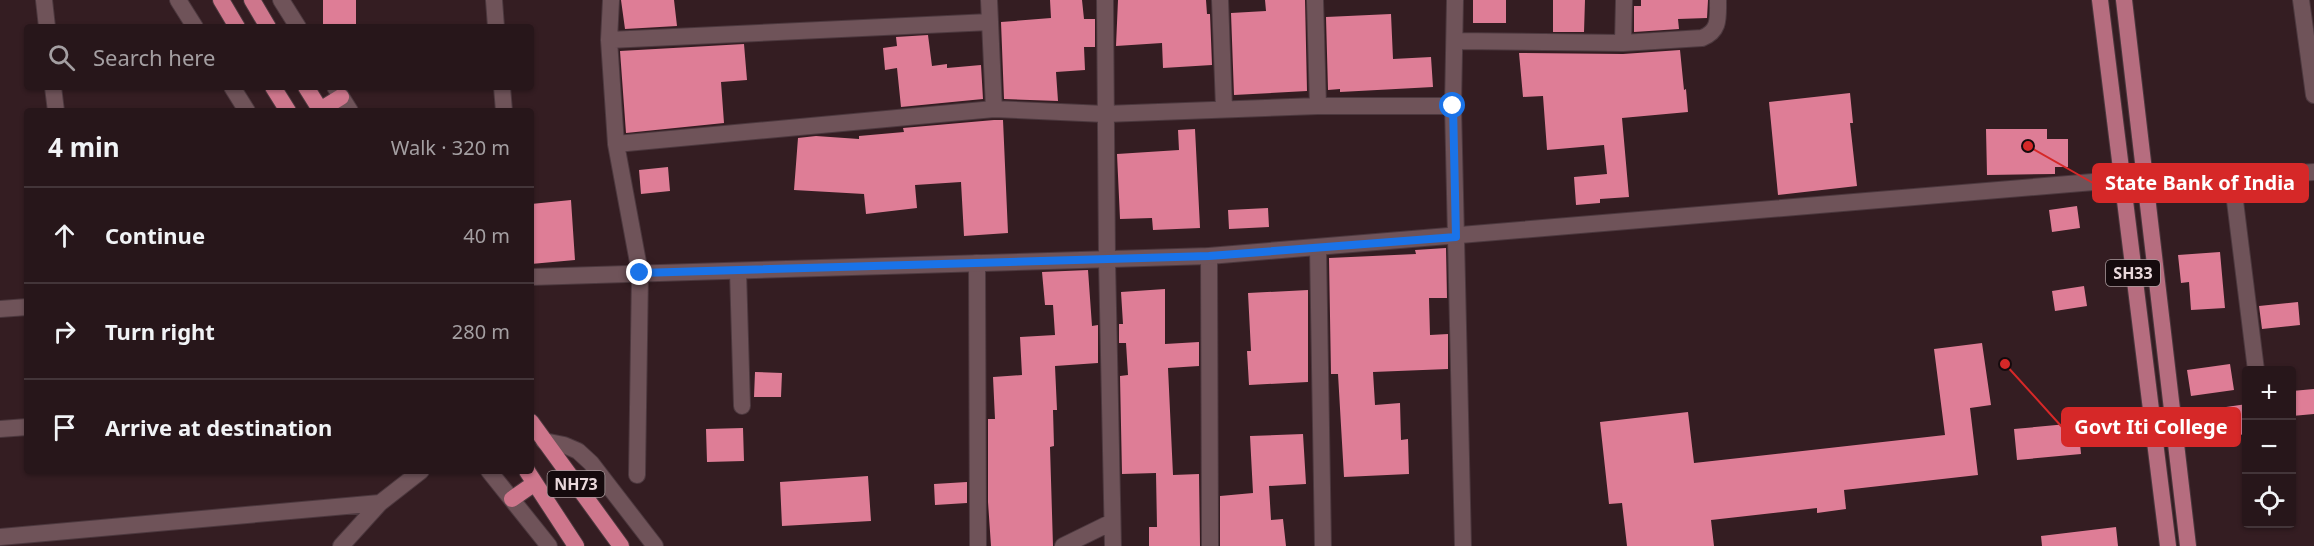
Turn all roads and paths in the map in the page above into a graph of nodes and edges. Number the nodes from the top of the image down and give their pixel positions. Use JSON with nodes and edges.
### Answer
{"nodes":[{"id":1,"x":44,"y":0,"type":"edge"},
{"id":2,"x":178,"y":0,"type":"edge"},
{"id":3,"x":221,"y":0,"type":"edge"},
{"id":4,"x":252,"y":0,"type":"edge"},
{"id":5,"x":281,"y":0,"type":"edge"},
{"id":6,"x":494,"y":0,"type":"edge"},
{"id":7,"x":611,"y":0,"type":"edge"},
{"id":8,"x":989,"y":0,"type":"edge"},
{"id":9,"x":1105,"y":0,"type":"edge"},
{"id":10,"x":1220,"y":0,"type":"edge"},
{"id":11,"x":1315,"y":0,"type":"edge"},
{"id":12,"x":1455,"y":0,"type":"edge"},
{"id":13,"x":1624,"y":0,"type":"edge"},
{"id":14,"x":1718,"y":0,"type":"edge"},
{"id":15,"x":2100,"y":0,"type":"edge"},
{"id":16,"x":2124,"y":0,"type":"edge"},
{"id":17,"x":2301,"y":0,"type":"edge"},
{"id":18,"x":990,"y":21,"type":"junction"},
{"id":19,"x":46,"y":24,"type":"edge"},
{"id":20,"x":193,"y":24,"type":"edge"},
{"id":21,"x":235,"y":24,"type":"edge"},
{"id":22,"x":266,"y":24,"type":"edge"},
{"id":23,"x":296,"y":24,"type":"edge"},
{"id":24,"x":496,"y":24,"type":"edge"},
{"id":25,"x":609,"y":40,"type":"junction"},
{"id":26,"x":1455,"y":41,"type":"junction"},
{"id":27,"x":1623,"y":43,"type":"junction"},
{"id":28,"x":53,"y":90,"type":"edge"},
{"id":29,"x":234,"y":90,"type":"edge"},
{"id":30,"x":275,"y":90,"type":"edge"},
{"id":31,"x":308,"y":90,"type":"edge"},
{"id":32,"x":502,"y":90,"type":"edge"},
{"id":33,"x":2314,"y":95,"type":"edge"},
{"id":34,"x":342,"y":98,"type":"edge"},
{"id":35,"x":1318,"y":106,"type":"junction"},
{"id":36,"x":1453,"y":106,"type":"junction"},
{"id":37,"x":56,"y":108,"type":"edge"},
{"id":38,"x":245,"y":108,"type":"edge"},
{"id":39,"x":286,"y":108,"type":"edge"},
{"id":40,"x":320,"y":108,"type":"edge"},
{"id":41,"x":324,"y":108,"type":"edge"},
{"id":42,"x":504,"y":108,"type":"edge"},
{"id":43,"x":1224,"y":108,"type":"junction"},
{"id":44,"x":994,"y":109,"type":"junction"},
{"id":45,"x":1105,"y":114,"type":"junction"},
{"id":46,"x":616,"y":144,"type":"junction"},
{"id":47,"x":2314,"y":172,"type":"edge"},
{"id":48,"x":2232,"y":177,"type":"junction"},
{"id":49,"x":2147,"y":178,"type":"junction"},
{"id":50,"x":2123,"y":180,"type":"junction"},
{"id":51,"x":1456,"y":237,"type":"junction"},
{"id":52,"x":1318,"y":248,"type":"junction"},
{"id":53,"x":1209,"y":256,"type":"junction"},
{"id":54,"x":1107,"y":260,"type":"junction"},
{"id":55,"x":977,"y":263,"type":"junction"},
{"id":56,"x":738,"y":271,"type":"junction"},
{"id":57,"x":640,"y":273,"type":"junction"},
{"id":58,"x":534,"y":277,"type":"edge"},
{"id":59,"x":24,"y":307,"type":"edge"},
{"id":60,"x":0,"y":309,"type":"edge"},
{"id":61,"x":2256,"y":366,"type":"edge"},
{"id":62,"x":742,"y":406,"type":"dead end"},
{"id":63,"x":534,"y":426,"type":"edge"},
{"id":64,"x":24,"y":427,"type":"edge"},
{"id":65,"x":0,"y":429,"type":"edge"},
{"id":66,"x":544,"y":441,"type":"junction"},
{"id":67,"x":417,"y":474,"type":"edge"},
{"id":68,"x":491,"y":474,"type":"edge"},
{"id":69,"x":637,"y":475,"type":"dead end"},
{"id":70,"x":531,"y":477,"type":"edge"},
{"id":71,"x":512,"y":499,"type":"junction"},
{"id":72,"x":380,"y":503,"type":"junction"},
{"id":73,"x":1112,"y":522,"type":"junction"},
{"id":74,"x":0,"y":537,"type":"edge"},
{"id":75,"x":341,"y":546,"type":"edge"},
{"id":76,"x":549,"y":546,"type":"edge"},
{"id":77,"x":576,"y":546,"type":"edge"},
{"id":78,"x":621,"y":546,"type":"edge"},
{"id":79,"x":656,"y":546,"type":"edge"},
{"id":80,"x":978,"y":546,"type":"edge"},
{"id":81,"x":1063,"y":546,"type":"edge"},
{"id":82,"x":1113,"y":546,"type":"edge"},
{"id":83,"x":1210,"y":546,"type":"edge"},
{"id":84,"x":1323,"y":546,"type":"edge"},
{"id":85,"x":1463,"y":546,"type":"edge"},
{"id":86,"x":2168,"y":546,"type":"edge"},
{"id":87,"x":2188,"y":546,"type":"edge"}],
"edges":[{"from":1,"to":19,"type":"street"},
{"from":2,"to":20,"type":"street"},
{"from":3,"to":21,"type":"highway"},
{"from":4,"to":22,"type":"highway"},
{"from":5,"to":23,"type":"street"},
{"from":6,"to":24,"type":"street"},
{"from":7,"to":25,"type":"street"},
{"from":8,"to":18,"type":"street"},
{"from":9,"to":45,"type":"street"},
{"from":10,"to":43,"type":"street"},
{"from":11,"to":35,"type":"street"},
{"from":12,"to":26,"type":"street"},
{"from":13,"to":27,"type":"street"},
{"from":14,"to":27,"type":"street"},
{"from":15,"to":50,"type":"main road","number":"SH33"},
{"from":16,"to":49,"type":"main road","number":"SH33"},
{"from":17,"to":33,"type":"street"},
{"from":18,"to":25,"type":"street"},
{"from":18,"to":44,"type":"street"},
{"from":25,"to":46,"type":"street"},
{"from":26,"to":27,"type":"street"},
{"from":26,"to":36,"type":"street"},
{"from":28,"to":37,"type":"street"},
{"from":29,"to":38,"type":"street"},
{"from":30,"to":39,"type":"highway"},
{"from":31,"to":40,"type":"highway"},
{"from":32,"to":42,"type":"street"},
{"from":34,"to":41,"type":"highway"},
{"from":35,"to":36,"type":"street"},
{"from":35,"to":43,"type":"street"},
{"from":36,"to":51,"type":"street"},
{"from":43,"to":45,"type":"street"},
{"from":44,"to":45,"type":"street"},
{"from":44,"to":46,"type":"street"},
{"from":45,"to":54,"type":"street"},
{"from":46,"to":57,"type":"street"},
{"from":47,"to":48,"type":"street"},
{"from":48,"to":49,"type":"street"},
{"from":48,"to":61,"type":"street"},
{"from":49,"to":50,"type":"street"},
{"from":49,"to":87,"type":"main road","number":"SH33"},
{"from":50,"to":51,"type":"street"},
{"from":50,"to":86,"type":"main road","number":"SH33"},
{"from":51,"to":52,"type":"street"},
{"from":51,"to":85,"type":"street"},
{"from":52,"to":53,"type":"street"},
{"from":52,"to":84,"type":"street"},
{"from":53,"to":54,"type":"street"},
{"from":53,"to":83,"type":"street"},
{"from":54,"to":55,"type":"street"},
{"from":54,"to":73,"type":"street"},
{"from":55,"to":56,"type":"street"},
{"from":55,"to":80,"type":"street"},
{"from":56,"to":57,"type":"street"},
{"from":56,"to":62,"type":"street"},
{"from":57,"to":58,"type":"street"},
{"from":57,"to":69,"type":"street"},
{"from":59,"to":60,"type":"street"},
{"from":63,"to":66,"type":"highway","number":"NH73"},
{"from":64,"to":65,"type":"street"},
{"from":66,"to":78,"type":"highway","number":"NH73"},
{"from":66,"to":79,"type":"street"},
{"from":67,"to":72,"type":"street"},
{"from":68,"to":71,"type":"street"},
{"from":70,"to":71,"type":"highway"},
{"from":70,"to":77,"type":"highway","number":"NH73"},
{"from":71,"to":76,"type":"street"},
{"from":72,"to":74,"type":"street"},
{"from":72,"to":75,"type":"street"},
{"from":73,"to":81,"type":"street"},
{"from":73,"to":82,"type":"street"}]}
